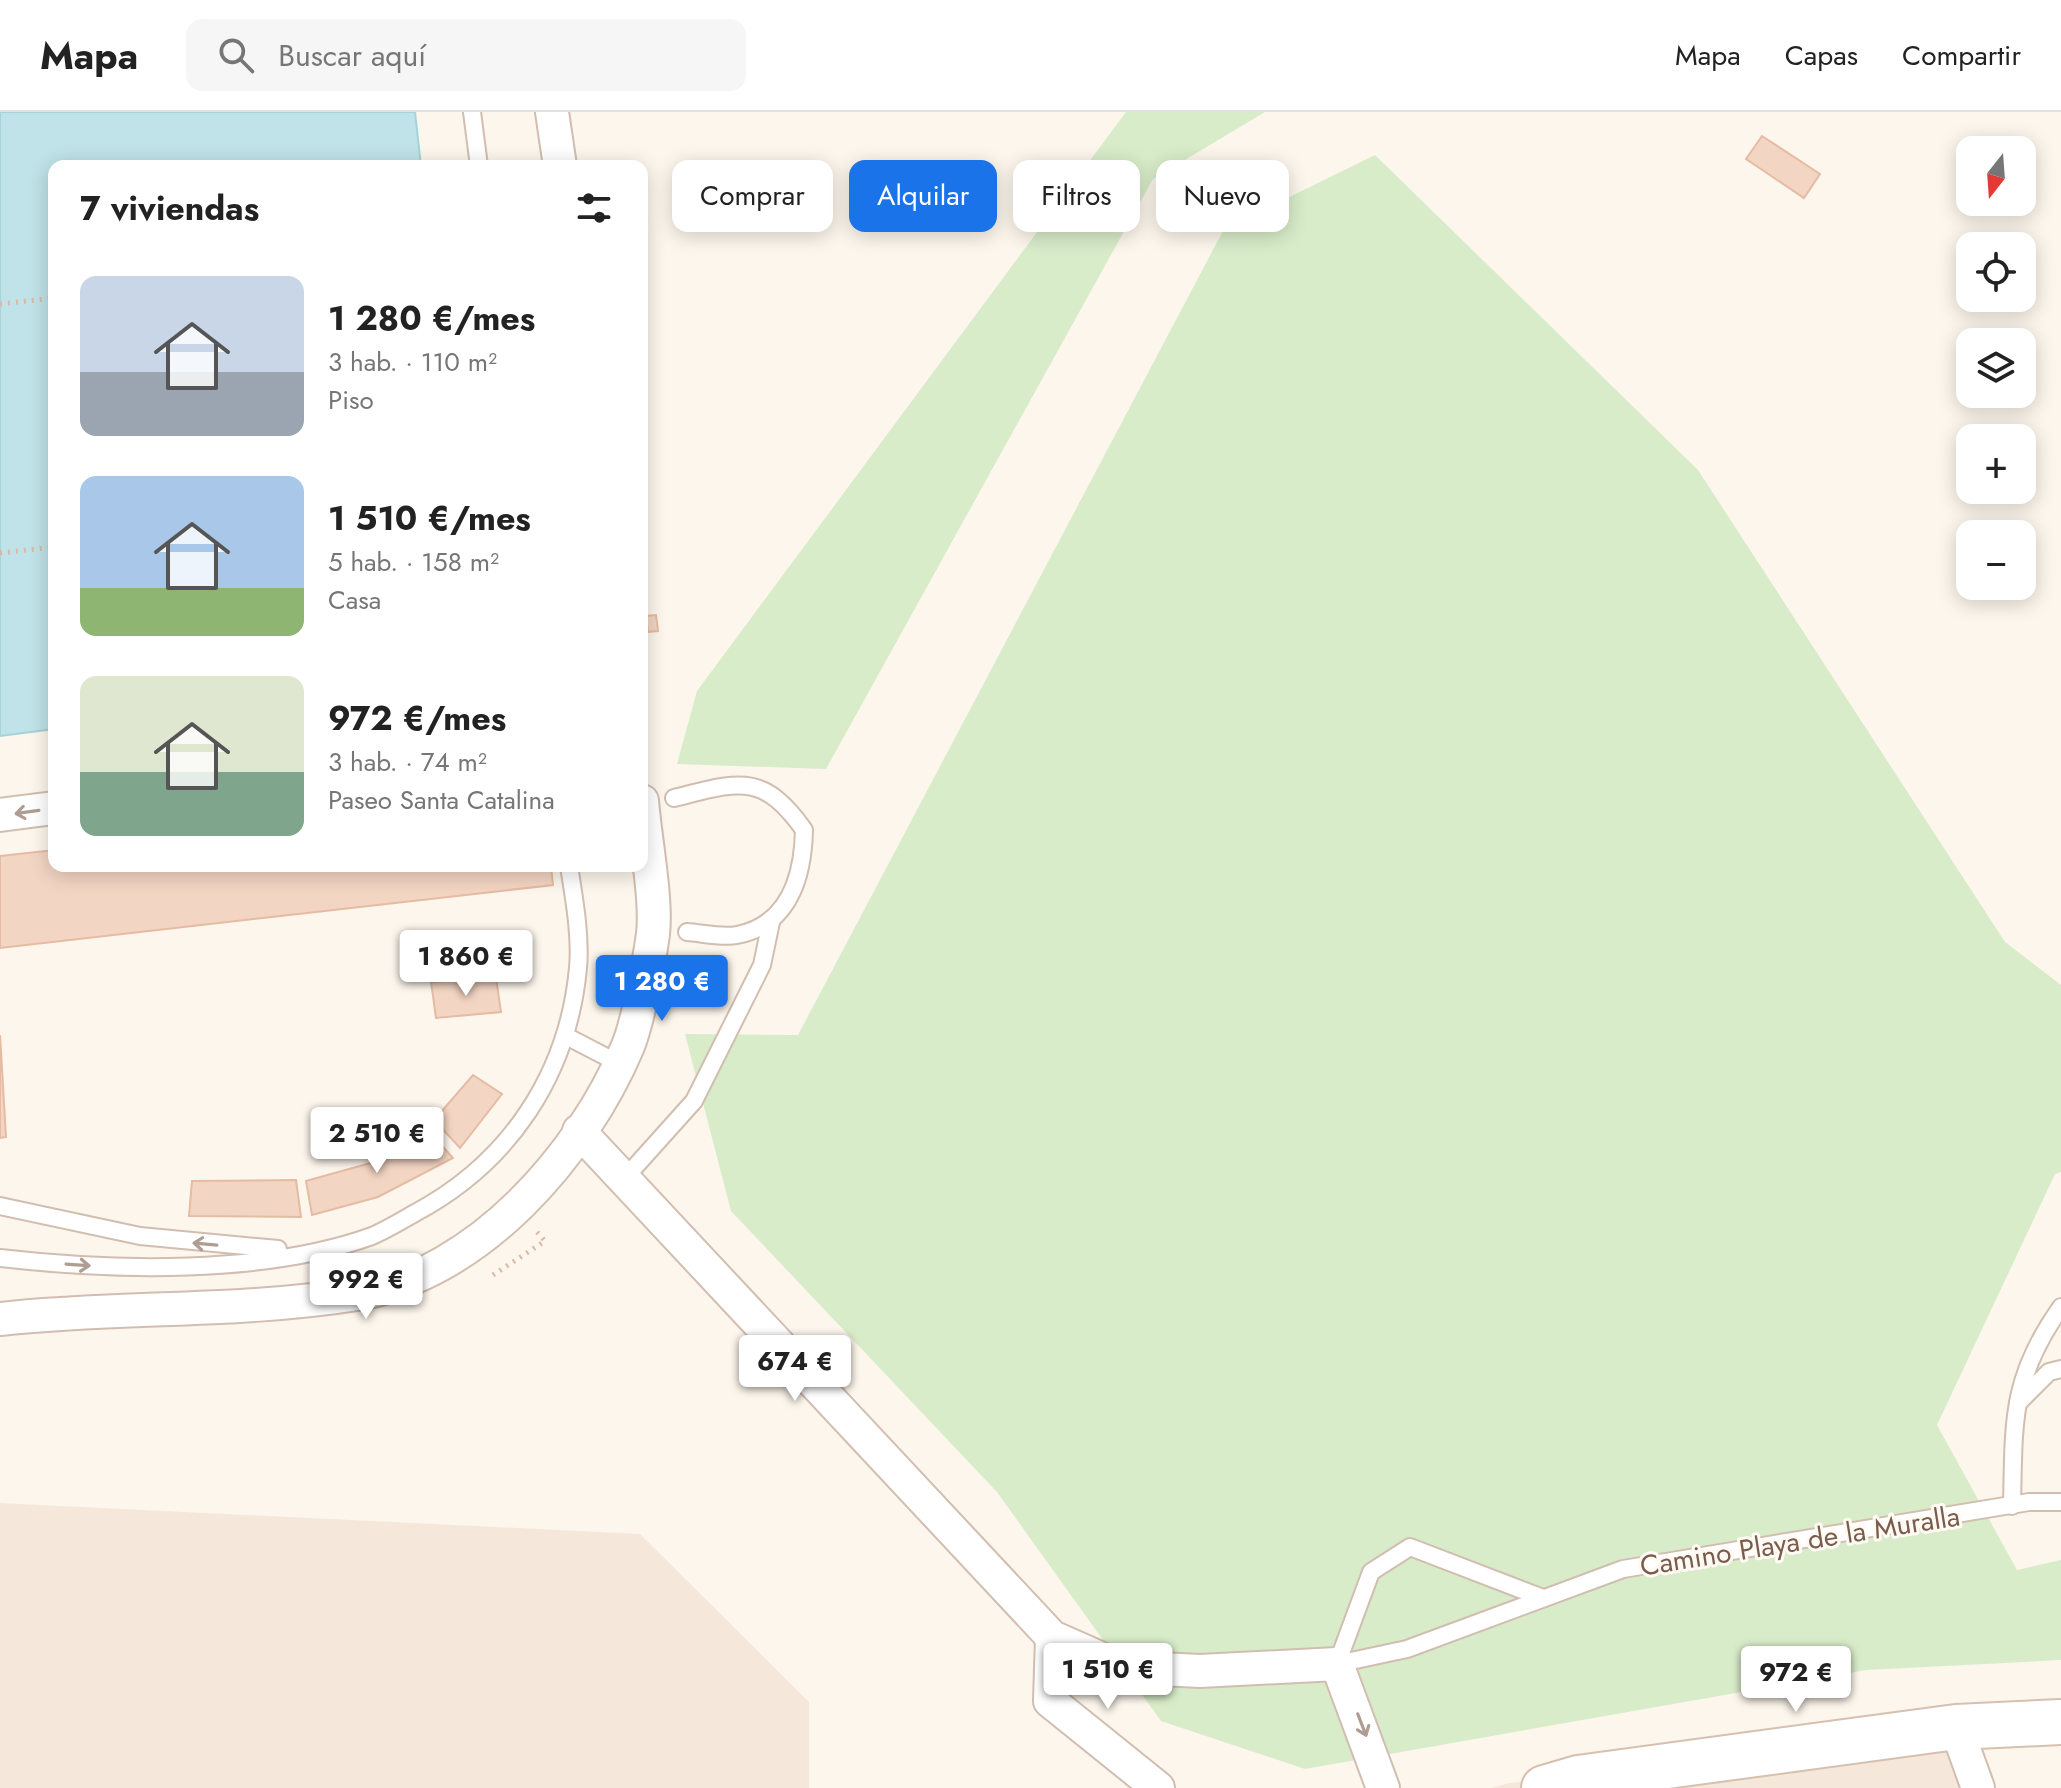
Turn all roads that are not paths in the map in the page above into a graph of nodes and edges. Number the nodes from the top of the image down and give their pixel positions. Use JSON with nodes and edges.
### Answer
{"nodes":[{"id":1,"x":472,"y":112,"type":"edge"},
{"id":2,"x":552,"y":112,"type":"edge"},
{"id":3,"x":478,"y":160,"type":"edge"},
{"id":4,"x":559,"y":160,"type":"edge"},
{"id":5,"x":674,"y":798,"type":"dead end"},
{"id":6,"x":48,"y":809,"type":"edge"},
{"id":7,"x":0,"y":815,"type":"edge"},
{"id":8,"x":570,"y":872,"type":"edge"},
{"id":9,"x":648,"y":872,"type":"edge"},
{"id":10,"x":771,"y":922,"type":"junction"},
{"id":11,"x":687,"y":932,"type":"dead end"},
{"id":12,"x":566,"y":1036,"type":"junction"},
{"id":13,"x":618,"y":1063,"type":"junction"},
{"id":14,"x":579,"y":1131,"type":"junction"},
{"id":15,"x":624,"y":1179,"type":"junction"},
{"id":16,"x":0,"y":1206,"type":"edge"},
{"id":17,"x":311,"y":1251,"type":"junction"},
{"id":18,"x":0,"y":1258,"type":"edge"},
{"id":19,"x":0,"y":1304,"type":"edge"},
{"id":20,"x":2061,"y":1307,"type":"edge"},
{"id":21,"x":45,"y":1314,"type":"junction"},
{"id":22,"x":0,"y":1319,"type":"edge"},
{"id":23,"x":2061,"y":1369,"type":"edge"},
{"id":24,"x":2014,"y":1407,"type":"junction"},
{"id":25,"x":2061,"y":1502,"type":"edge"},
{"id":26,"x":2012,"y":1506,"type":"junction"},
{"id":27,"x":1543,"y":1598,"type":"junction"},
{"id":28,"x":1052,"y":1637,"type":"junction"},
{"id":29,"x":1337,"y":1664,"type":"junction"},
{"id":30,"x":2061,"y":1722,"type":"edge"},
{"id":31,"x":1956,"y":1727,"type":"junction"},
{"id":32,"x":1158,"y":1788,"type":"edge"},
{"id":33,"x":1383,"y":1788,"type":"edge"},
{"id":34,"x":1544,"y":1788,"type":"edge"},
{"id":35,"x":1978,"y":1788,"type":"edge"}],
"edges":[{"from":1,"to":3,"type":"lane"},
{"from":2,"to":4,"type":"street"},
{"from":5,"to":10,"type":"lane"},
{"from":6,"to":7,"type":"street","one_way":true},
{"from":8,"to":12,"type":"lane"},
{"from":9,"to":13,"type":"street"},
{"from":10,"to":11,"type":"lane"},
{"from":10,"to":15,"type":"lane"},
{"from":12,"to":13,"type":"lane"},
{"from":12,"to":17,"type":"lane"},
{"from":13,"to":14,"type":"street"},
{"from":14,"to":15,"type":"street","name":"Camino Playa de la Muralla"},
{"from":14,"to":21,"type":"street"},
{"from":15,"to":28,"type":"street","name":"Camino Playa de la Muralla"},
{"from":17,"to":16,"type":"lane","one_way":true},
{"from":18,"to":17,"type":"lane","one_way":true},
{"from":19,"to":21,"type":"street"},
{"from":20,"to":24,"type":"lane"},
{"from":21,"to":22,"type":"street"},
{"from":23,"to":24,"type":"lane"},
{"from":24,"to":26,"type":"lane"},
{"from":25,"to":26,"type":"lane","name":"Camino Playa de la Muralla"},
{"from":26,"to":27,"type":"lane","name":"Camino Playa de la Muralla"},
{"from":27,"to":29,"type":"lane","name":"Camino Playa de la Muralla"},
{"from":27,"to":29,"type":"lane"},
{"from":28,"to":29,"type":"street","name":"Camino Playa de la Muralla"},
{"from":28,"to":32,"type":"street"},
{"from":29,"to":33,"type":"street","one_way":true},
{"from":30,"to":31,"type":"street"},
{"from":31,"to":34,"type":"street"},
{"from":31,"to":35,"type":"street"}]}
